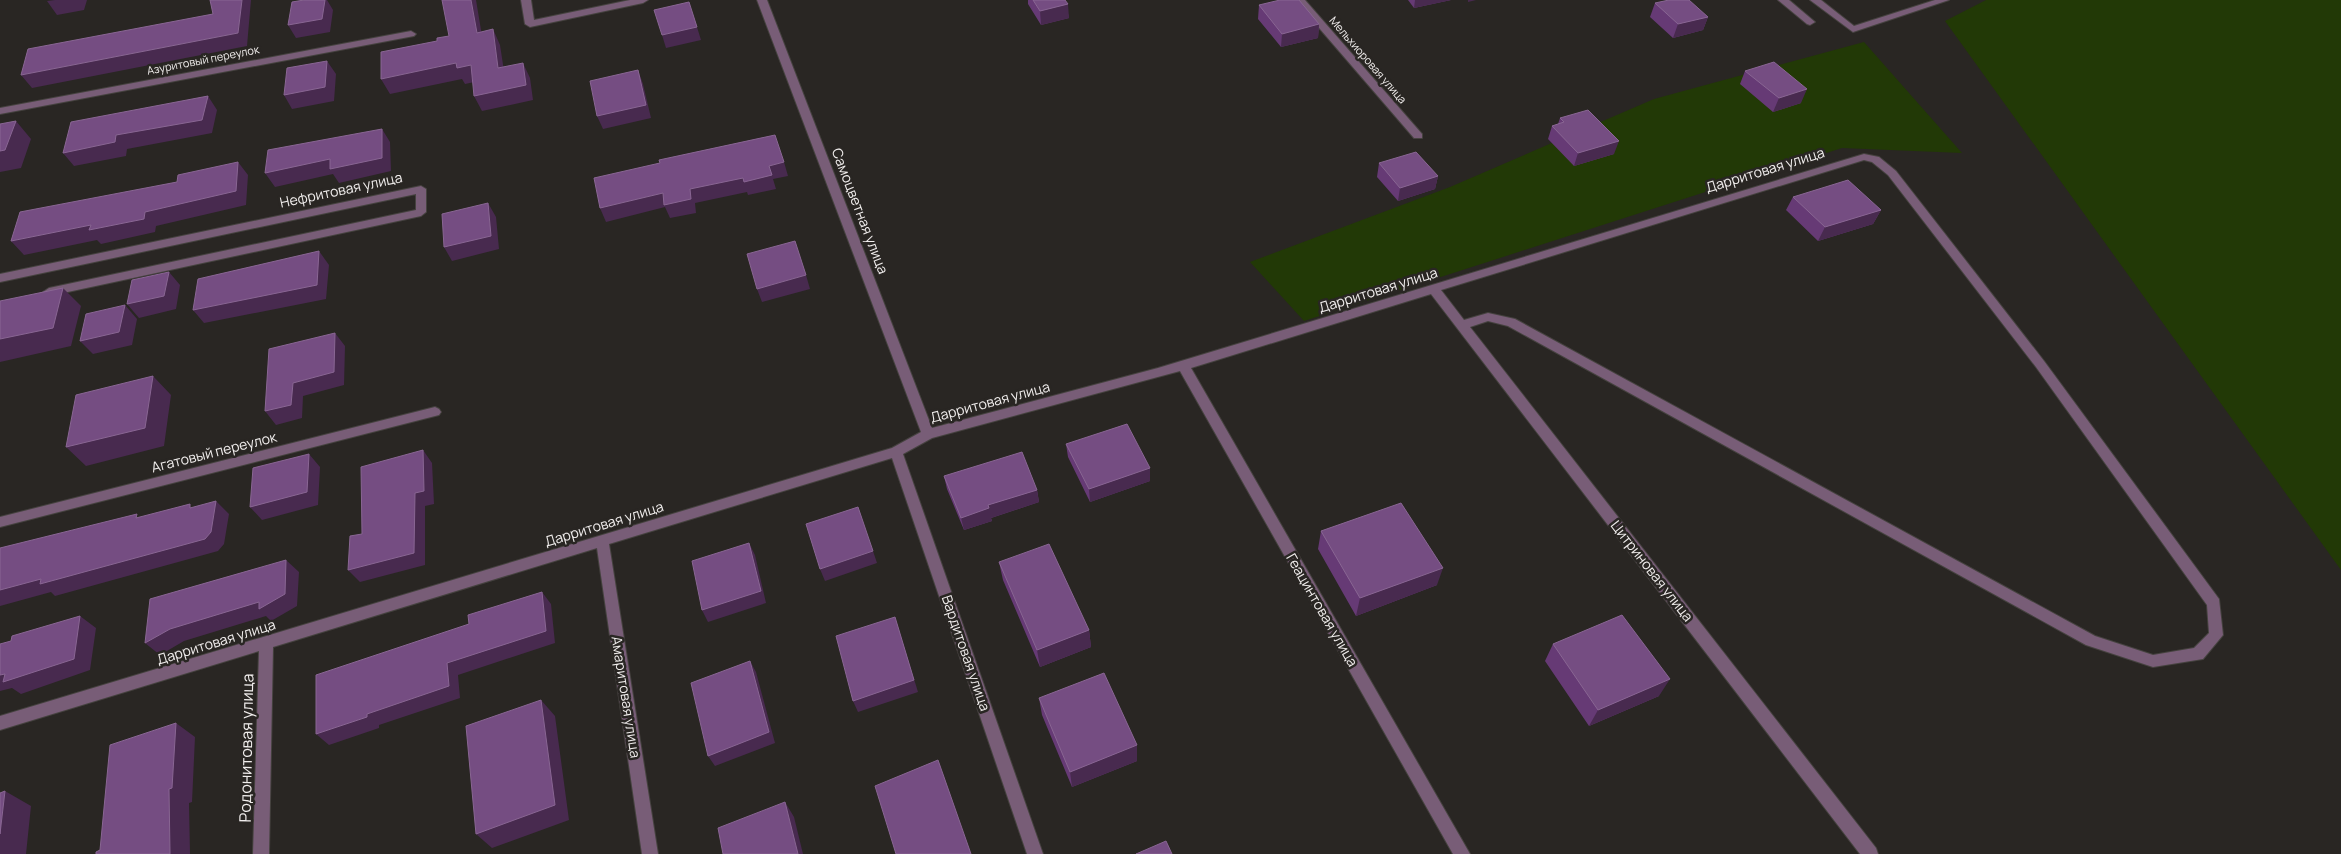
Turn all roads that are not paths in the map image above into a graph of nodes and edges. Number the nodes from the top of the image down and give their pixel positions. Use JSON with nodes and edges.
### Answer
{"nodes":[{"id":1,"x":526,"y":0,"type":"edge"},
{"id":2,"x":643,"y":0,"type":"edge"},
{"id":3,"x":762,"y":0,"type":"edge"},
{"id":4,"x":1300,"y":0,"type":"edge"},
{"id":5,"x":1783,"y":0,"type":"edge"},
{"id":6,"x":1815,"y":0,"type":"edge"},
{"id":7,"x":1944,"y":0,"type":"edge"},
{"id":8,"x":1810,"y":22,"type":"dead end"},
{"id":9,"x":411,"y":34,"type":"dead end"},
{"id":10,"x":0,"y":111,"type":"edge"},
{"id":11,"x":1418,"y":136,"type":"dead end"},
{"id":12,"x":0,"y":278,"type":"edge"},
{"id":13,"x":1433,"y":288,"type":"junction"},
{"id":14,"x":38,"y":295,"type":"edge"},
{"id":15,"x":1462,"y":325,"type":"junction"},
{"id":16,"x":1183,"y":366,"type":"junction"},
{"id":17,"x":435,"y":412,"type":"dead end"},
{"id":18,"x":928,"y":434,"type":"junction"},
{"id":19,"x":896,"y":452,"type":"junction"},
{"id":20,"x":0,"y":522,"type":"edge"},
{"id":21,"x":602,"y":540,"type":"junction"},
{"id":22,"x":266,"y":643,"type":"junction"},
{"id":23,"x":0,"y":723,"type":"edge"},
{"id":24,"x":261,"y":854,"type":"edge"},
{"id":25,"x":650,"y":854,"type":"edge"},
{"id":26,"x":1035,"y":854,"type":"edge"},
{"id":27,"x":1462,"y":854,"type":"edge"},
{"id":28,"x":1870,"y":854,"type":"edge"}],
"edges":[{"from":1,"to":2,"type":"street"},
{"from":3,"to":18,"type":"street","name":"Самоцветная улица"},
{"from":4,"to":11,"type":"street","name":"Мельхиоровая улица"},
{"from":5,"to":8,"type":"street"},
{"from":6,"to":7,"type":"street"},
{"from":9,"to":10,"type":"street","name":"Азуритовый переулок"},
{"from":12,"to":14,"type":"street","name":"Нефритовая улица"},
{"from":13,"to":15,"type":"street","name":"Цитриновая улица"},
{"from":13,"to":15,"type":"street","name":"Дарритовая улица"},
{"from":13,"to":16,"type":"street","name":"Дарритовая улица"},
{"from":15,"to":28,"type":"street","name":"Цитриновая улица"},
{"from":16,"to":18,"type":"street","name":"Дарритовая улица"},
{"from":16,"to":27,"type":"street","name":"Геацинтовая улица"},
{"from":17,"to":20,"type":"street","name":"Агатовый переулок"},
{"from":18,"to":19,"type":"street","name":"Дарритовая улица"},
{"from":19,"to":21,"type":"street","name":"Дарритовая улица"},
{"from":19,"to":26,"type":"street","name":"Вардитовая улица"},
{"from":21,"to":22,"type":"street","name":"Дарритовая улица"},
{"from":21,"to":25,"type":"street","name":"Амаритовая улица"},
{"from":22,"to":23,"type":"street","name":"Дарритовая улица"},
{"from":22,"to":24,"type":"street","name":"Родонитовая улица"}]}
